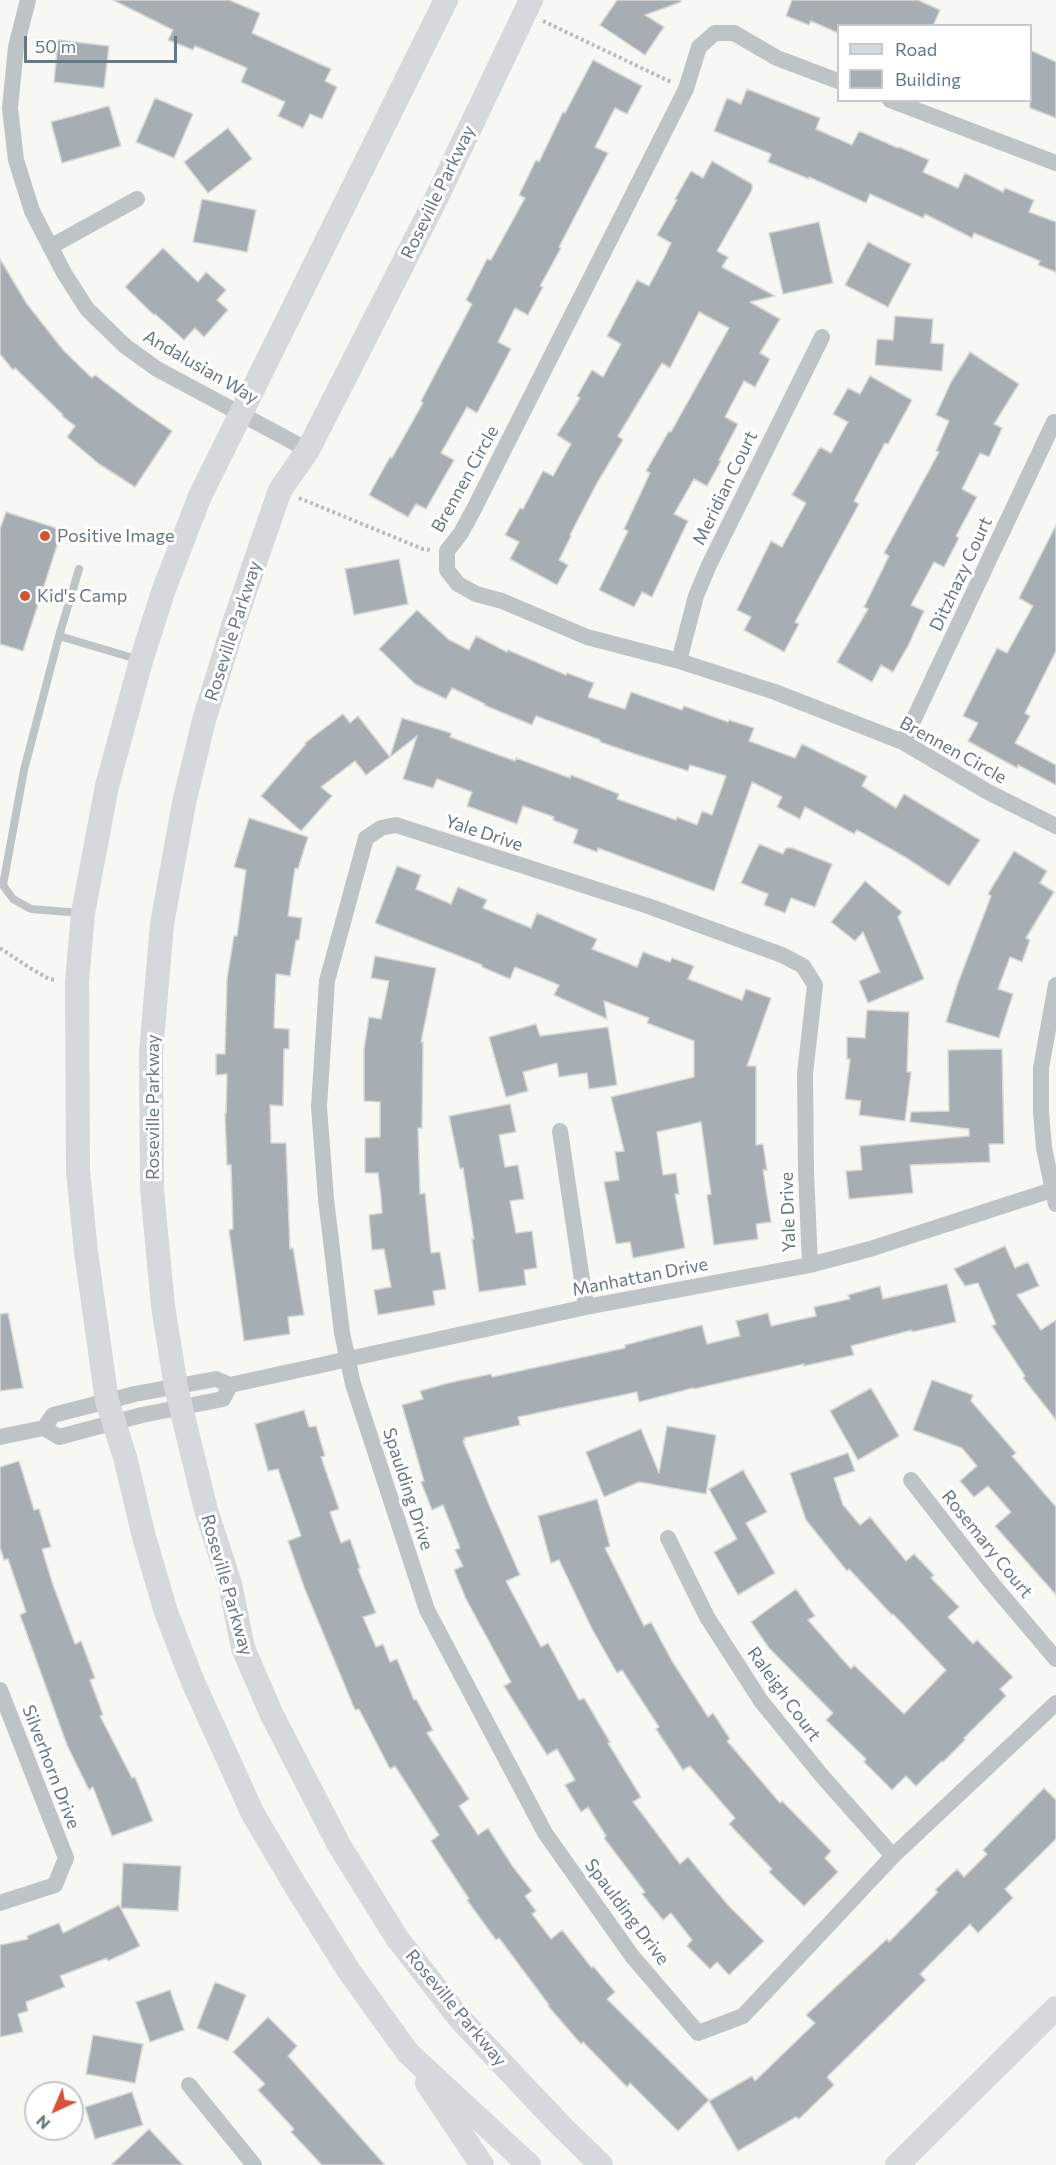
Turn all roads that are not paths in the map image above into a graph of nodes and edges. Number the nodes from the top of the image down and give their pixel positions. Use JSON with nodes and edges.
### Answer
{"nodes":[{"id":1,"x":28,"y":0,"type":"edge"},
{"id":2,"x":446,"y":0,"type":"edge"},
{"id":3,"x":528,"y":6,"type":"edge"},
{"id":4,"x":837,"y":81,"type":"edge"},
{"id":5,"x":895,"y":102,"type":"edge"},
{"id":6,"x":1056,"y":163,"type":"edge"},
{"id":7,"x":137,"y":199,"type":"dead end"},
{"id":8,"x":50,"y":247,"type":"junction"},
{"id":9,"x":822,"y":337,"type":"dead end"},
{"id":10,"x":241,"y":413,"type":"junction"},
{"id":11,"x":1054,"y":422,"type":"dead end"},
{"id":12,"x":308,"y":450,"type":"junction"},
{"id":13,"x":79,"y":569,"type":"dead end"},
{"id":14,"x":58,"y":636,"type":"junction"},
{"id":15,"x":141,"y":661,"type":"junction"},
{"id":16,"x":679,"y":661,"type":"junction"},
{"id":17,"x":903,"y":742,"type":"junction"},
{"id":18,"x":1056,"y":826,"type":"edge"},
{"id":19,"x":83,"y":913,"type":"junction"},
{"id":20,"x":1056,"y":985,"type":"edge"},
{"id":21,"x":1052,"y":1017,"type":"edge"},
{"id":22,"x":560,"y":1131,"type":"dead end"},
{"id":23,"x":1054,"y":1197,"type":"edge"},
{"id":24,"x":810,"y":1264,"type":"junction"},
{"id":25,"x":586,"y":1307,"type":"junction"},
{"id":26,"x":348,"y":1358,"type":"junction"},
{"id":27,"x":179,"y":1397,"type":"junction"},
{"id":28,"x":110,"y":1411,"type":"junction"},
{"id":29,"x":0,"y":1437,"type":"edge"},
{"id":30,"x":911,"y":1480,"type":"dead end"},
{"id":31,"x":668,"y":1538,"type":"dead end"},
{"id":32,"x":1056,"y":1659,"type":"edge"},
{"id":33,"x":0,"y":1690,"type":"edge"},
{"id":34,"x":1056,"y":1703,"type":"edge"},
{"id":35,"x":893,"y":1856,"type":"junction"},
{"id":36,"x":0,"y":1903,"type":"edge"},
{"id":37,"x":1056,"y":2008,"type":"edge"},
{"id":38,"x":408,"y":2053,"type":"junction"},
{"id":39,"x":189,"y":2085,"type":"dead end"},
{"id":40,"x":254,"y":2165,"type":"edge"},
{"id":41,"x":482,"y":2165,"type":"edge"},
{"id":42,"x":529,"y":2165,"type":"edge"},
{"id":43,"x":601,"y":2165,"type":"edge"},
{"id":44,"x":897,"y":2165,"type":"edge"}],
"edges":[{"from":1,"to":8,"type":"street","name":"Andalusian Way"},
{"from":2,"to":10,"type":"main road"},
{"from":3,"to":12,"type":"main road","name":"Roseville Parkway"},
{"from":4,"to":16,"type":"street","name":"Brennen Circle"},
{"from":5,"to":6,"type":"street"},
{"from":7,"to":8,"type":"street"},
{"from":8,"to":10,"type":"street","name":"Andalusian Way"},
{"from":9,"to":16,"type":"street","name":"Meridian Court"},
{"from":10,"to":12,"type":"street","name":"Andalusian Way"},
{"from":10,"to":15,"type":"main road"},
{"from":11,"to":17,"type":"street","name":"Ditzhazy Court"},
{"from":12,"to":27,"type":"main road","name":"Roseville Parkway"},
{"from":13,"to":14,"type":"lane"},
{"from":14,"to":15,"type":"lane"},
{"from":14,"to":19,"type":"lane"},
{"from":15,"to":19,"type":"main road"},
{"from":16,"to":17,"type":"street","name":"Brennen Circle"},
{"from":17,"to":18,"type":"street","name":"Brennen Circle"},
{"from":19,"to":28,"type":"main road"},
{"from":20,"to":21,"type":"street"},
{"from":21,"to":23,"type":"street"},
{"from":22,"to":25,"type":"street"},
{"from":23,"to":24,"type":"street","name":"Manhattan Drive"},
{"from":24,"to":25,"type":"street","name":"Manhattan Drive"},
{"from":24,"to":26,"type":"street","name":"Yale Drive"},
{"from":25,"to":26,"type":"street","name":"Manhattan Drive"},
{"from":26,"to":27,"type":"street","name":"Manhattan Drive"},
{"from":26,"to":35,"type":"street","name":"Spaulding Drive"},
{"from":27,"to":28,"type":"street","name":"Manhattan Drive"},
{"from":27,"to":28,"type":"street","name":"Manhattan Drive"},
{"from":27,"to":43,"type":"main road","name":"Roseville Parkway"},
{"from":28,"to":29,"type":"street"},
{"from":28,"to":38,"type":"main road"},
{"from":30,"to":32,"type":"street","name":"Rosemary Court"},
{"from":31,"to":35,"type":"street","name":"Raleigh Court"},
{"from":33,"to":36,"type":"street","name":"Silverhorn Drive"},
{"from":34,"to":35,"type":"street","name":"Spaulding Drive"},
{"from":37,"to":44,"type":"main road"},
{"from":38,"to":41,"type":"main road"},
{"from":38,"to":42,"type":"main road"},
{"from":39,"to":40,"type":"street"}]}
